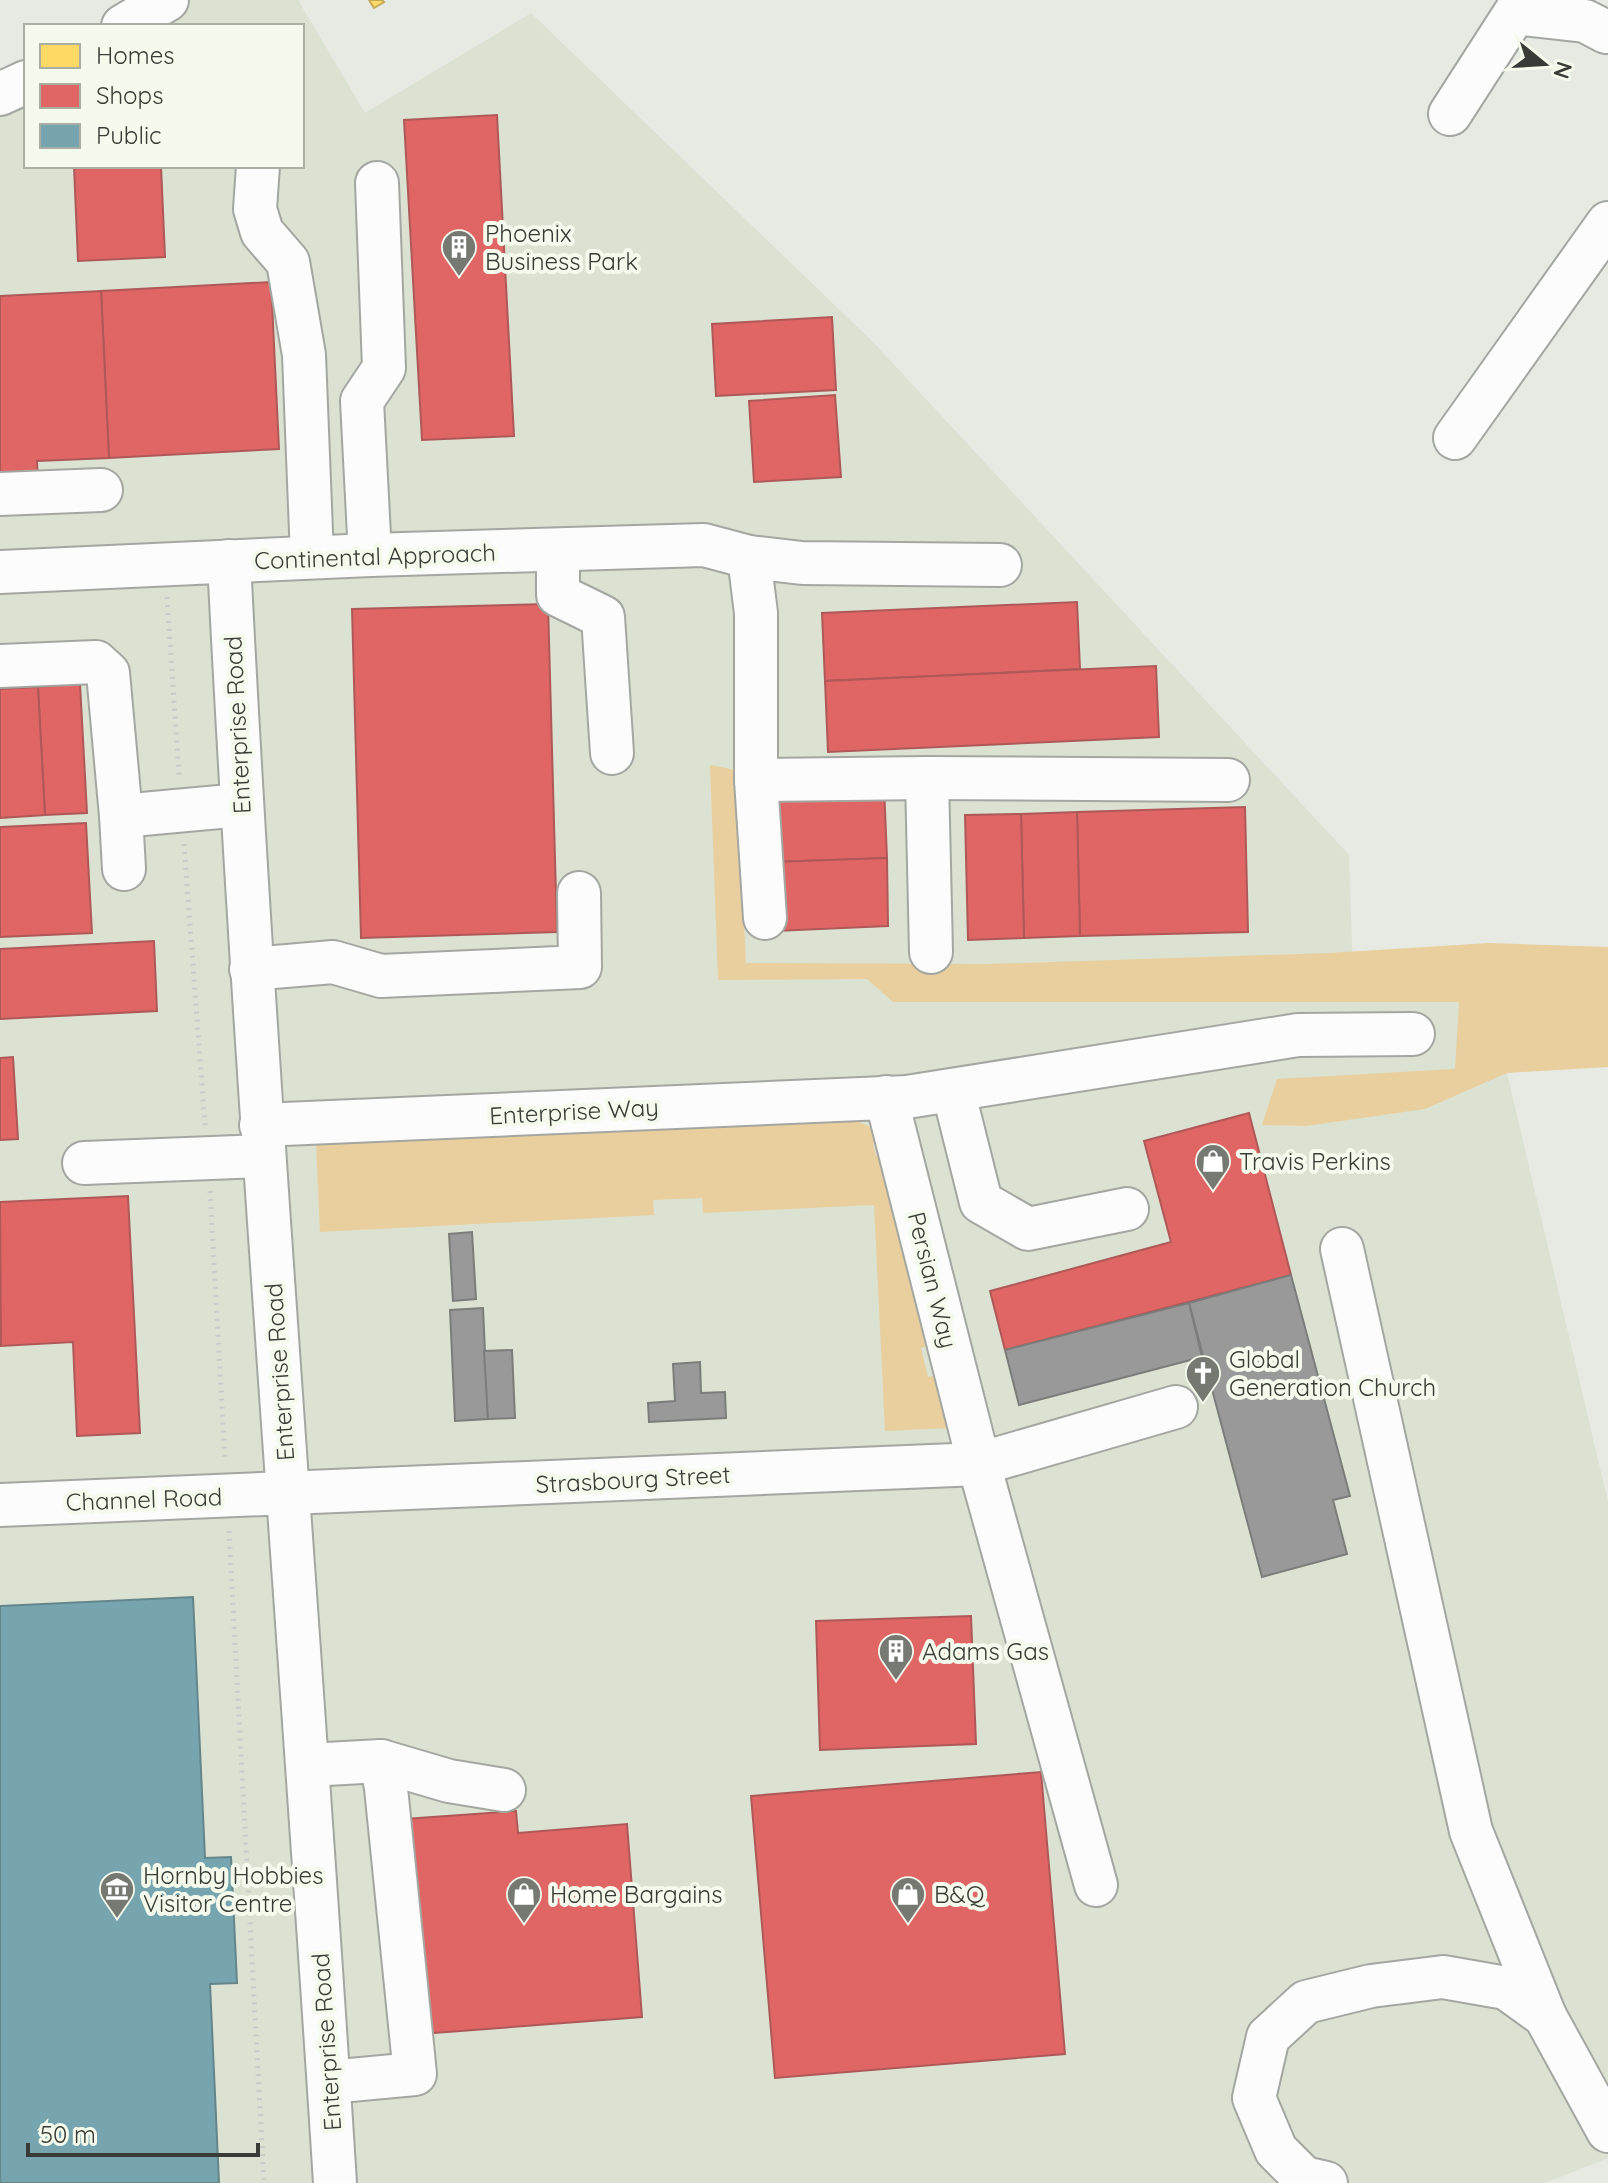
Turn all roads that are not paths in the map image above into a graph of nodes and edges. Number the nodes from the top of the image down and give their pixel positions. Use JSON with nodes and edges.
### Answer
{"nodes":[{"id":1,"x":167,"y":0,"type":"edge"},
{"id":2,"x":1503,"y":7,"type":"edge"},
{"id":3,"x":126,"y":24,"type":"edge"},
{"id":4,"x":1607,"y":30,"type":"edge"},
{"id":5,"x":24,"y":83,"type":"edge"},
{"id":6,"x":0,"y":94,"type":"edge"},
{"id":7,"x":1450,"y":114,"type":"dead end"},
{"id":8,"x":258,"y":168,"type":"edge"},
{"id":9,"x":377,"y":183,"type":"dead end"},
{"id":10,"x":1608,"y":223,"type":"edge"},
{"id":11,"x":1455,"y":438,"type":"dead end"},
{"id":12,"x":101,"y":490,"type":"dead end"},
{"id":13,"x":0,"y":494,"type":"edge"},
{"id":14,"x":558,"y":551,"type":"junction"},
{"id":15,"x":370,"y":555,"type":"junction"},
{"id":16,"x":312,"y":557,"type":"junction"},
{"id":17,"x":749,"y":557,"type":"junction"},
{"id":18,"x":229,"y":561,"type":"junction"},
{"id":19,"x":1000,"y":565,"type":"dead end"},
{"id":20,"x":0,"y":572,"type":"edge"},
{"id":21,"x":0,"y":666,"type":"edge"},
{"id":22,"x":612,"y":753,"type":"dead end"},
{"id":23,"x":927,"y":778,"type":"junction"},
{"id":24,"x":756,"y":780,"type":"junction"},
{"id":25,"x":1228,"y":780,"type":"dead end"},
{"id":26,"x":241,"y":805,"type":"junction"},
{"id":27,"x":121,"y":816,"type":"junction"},
{"id":28,"x":124,"y":869,"type":"dead end"},
{"id":29,"x":579,"y":893,"type":"dead end"},
{"id":30,"x":765,"y":918,"type":"dead end"},
{"id":31,"x":931,"y":952,"type":"dead end"},
{"id":32,"x":251,"y":969,"type":"junction"},
{"id":33,"x":1413,"y":1034,"type":"dead end"},
{"id":34,"x":953,"y":1090,"type":"junction"},
{"id":35,"x":886,"y":1097,"type":"junction"},
{"id":36,"x":262,"y":1141,"type":"junction"},
{"id":37,"x":84,"y":1163,"type":"dead end"},
{"id":38,"x":1127,"y":1209,"type":"dead end"},
{"id":39,"x":1342,"y":1249,"type":"dead end"},
{"id":40,"x":1176,"y":1407,"type":"dead end"},
{"id":41,"x":979,"y":1464,"type":"junction"},
{"id":42,"x":288,"y":1495,"type":"junction"},
{"id":43,"x":0,"y":1505,"type":"edge"},
{"id":44,"x":381,"y":1761,"type":"junction"},
{"id":45,"x":308,"y":1765,"type":"junction"},
{"id":46,"x":504,"y":1790,"type":"dead end"},
{"id":47,"x":1096,"y":1885,"type":"dead end"},
{"id":48,"x":1545,"y":2016,"type":"junction"},
{"id":49,"x":329,"y":2082,"type":"junction"},
{"id":50,"x":1608,"y":2131,"type":"edge"},
{"id":51,"x":335,"y":2183,"type":"edge"},
{"id":52,"x":1326,"y":2183,"type":"edge"}],
"edges":[{"from":1,"to":3,"type":"street"},
{"from":2,"to":4,"type":"street"},
{"from":2,"to":7,"type":"street"},
{"from":5,"to":6,"type":"street"},
{"from":8,"to":16,"type":"street"},
{"from":9,"to":15,"type":"street"},
{"from":10,"to":11,"type":"street"},
{"from":12,"to":13,"type":"street"},
{"from":14,"to":15,"type":"street","name":"Continental Approach"},
{"from":14,"to":17,"type":"street","name":"Continental Approach"},
{"from":14,"to":22,"type":"street"},
{"from":15,"to":16,"type":"street","name":"Continental Approach"},
{"from":16,"to":18,"type":"street","name":"Continental Approach"},
{"from":17,"to":19,"type":"street","name":"Continental Approach"},
{"from":17,"to":24,"type":"street"},
{"from":18,"to":20,"type":"street","name":"Continental Approach"},
{"from":18,"to":26,"type":"street","name":"Enterprise Road"},
{"from":21,"to":27,"type":"street"},
{"from":23,"to":24,"type":"street"},
{"from":23,"to":25,"type":"street"},
{"from":23,"to":31,"type":"street"},
{"from":24,"to":30,"type":"street"},
{"from":26,"to":27,"type":"street"},
{"from":26,"to":32,"type":"street","name":"Enterprise Road"},
{"from":27,"to":28,"type":"street"},
{"from":29,"to":32,"type":"street"},
{"from":32,"to":36,"type":"street","name":"Enterprise Road"},
{"from":33,"to":34,"type":"street","name":"Enterprise Way"},
{"from":34,"to":35,"type":"street","name":"Enterprise Way"},
{"from":34,"to":38,"type":"street"},
{"from":35,"to":36,"type":"street","name":"Enterprise Way"},
{"from":35,"to":41,"type":"street","name":"Persian Way"},
{"from":36,"to":37,"type":"street","name":"Enterprise Way"},
{"from":36,"to":42,"type":"street","name":"Enterprise Road"},
{"from":39,"to":48,"type":"street"},
{"from":40,"to":41,"type":"street","name":"Strasbourg Street"},
{"from":41,"to":42,"type":"street","name":"Strasbourg Street"},
{"from":41,"to":47,"type":"street","name":"Persian Way"},
{"from":42,"to":43,"type":"street","name":"Channel Road"},
{"from":42,"to":45,"type":"street","name":"Enterprise Road"},
{"from":44,"to":45,"type":"street"},
{"from":44,"to":46,"type":"street"},
{"from":44,"to":49,"type":"street"},
{"from":45,"to":49,"type":"street","name":"Enterprise Road"},
{"from":48,"to":50,"type":"street"},
{"from":48,"to":52,"type":"street"},
{"from":49,"to":51,"type":"street","name":"Enterprise Road"}]}
